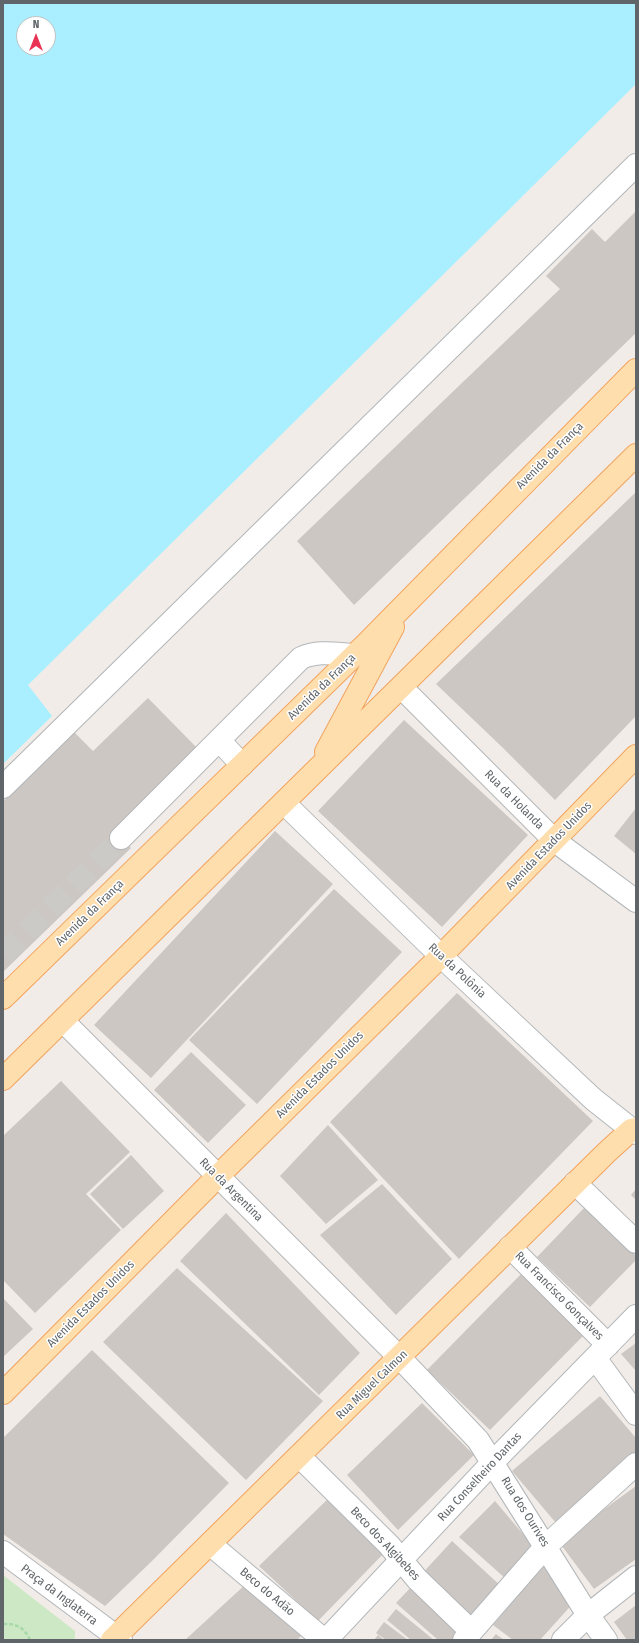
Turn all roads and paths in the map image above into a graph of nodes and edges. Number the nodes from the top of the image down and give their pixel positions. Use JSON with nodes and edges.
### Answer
{"nodes":[{"id":1,"x":636,"y":165,"type":"edge"},
{"id":2,"x":636,"y":370,"type":"edge"},
{"id":3,"x":636,"y":455,"type":"edge"},
{"id":4,"x":407,"y":601,"type":"junction"},
{"id":5,"x":355,"y":655,"type":"junction"},
{"id":6,"x":402,"y":688,"type":"junction"},
{"id":7,"x":218,"y":740,"type":"junction"},
{"id":8,"x":636,"y":756,"type":"edge"},
{"id":9,"x":242,"y":765,"type":"junction"},
{"id":10,"x":316,"y":770,"type":"junction"},
{"id":11,"x":3,"y":788,"type":"edge"},
{"id":12,"x":284,"y":803,"type":"junction"},
{"id":13,"x":121,"y":838,"type":"tunnel mouth"},
{"id":14,"x":555,"y":841,"type":"junction"},
{"id":15,"x":636,"y":901,"type":"edge"},
{"id":16,"x":441,"y":956,"type":"junction"},
{"id":17,"x":3,"y":998,"type":"edge"},
{"id":18,"x":63,"y":1021,"type":"junction"},
{"id":19,"x":3,"y":1079,"type":"edge"},
{"id":20,"x":635,"y":1126,"type":"edge"},
{"id":21,"x":218,"y":1176,"type":"junction"},
{"id":22,"x":575,"y":1183,"type":"junction"},
{"id":23,"x":636,"y":1242,"type":"edge"},
{"id":24,"x":510,"y":1247,"type":"junction"},
{"id":25,"x":636,"y":1316,"type":"edge"},
{"id":26,"x":602,"y":1351,"type":"junction"},
{"id":27,"x":400,"y":1358,"type":"junction"},
{"id":28,"x":3,"y":1393,"type":"edge"},
{"id":29,"x":636,"y":1414,"type":"edge"},
{"id":30,"x":299,"y":1456,"type":"junction"},
{"id":31,"x":493,"y":1462,"type":"junction"},
{"id":32,"x":636,"y":1464,"type":"edge"},
{"id":33,"x":210,"y":1544,"type":"junction"},
{"id":34,"x":546,"y":1546,"type":"junction"},
{"id":35,"x":3,"y":1552,"type":"edge"},
{"id":36,"x":402,"y":1560,"type":"junction"},
{"id":37,"x":636,"y":1578,"type":"edge"},
{"id":38,"x":588,"y":1615,"type":"junction"},
{"id":39,"x":3,"y":1624,"type":"edge"},
{"id":40,"x":467,"y":1636,"type":"edge"},
{"id":41,"x":116,"y":1639,"type":"edge"},
{"id":42,"x":30,"y":1640,"type":"edge"},
{"id":43,"x":325,"y":1640,"type":"edge"},
{"id":44,"x":563,"y":1640,"type":"edge"},
{"id":45,"x":606,"y":1640,"type":"edge"}],
"edges":[{"from":1,"to":11,"type":"street"},
{"from":2,"to":4,"type":"main road","name":"Avenida da França"},
{"from":3,"to":6,"type":"main road"},
{"from":4,"to":5,"type":"main road","name":"Avenida da França"},
{"from":4,"to":10,"type":"main road"},
{"from":5,"to":7,"type":"street"},
{"from":5,"to":9,"type":"main road","name":"Avenida da França"},
{"from":6,"to":10,"type":"main road"},
{"from":6,"to":14,"type":"street","name":"Rua da Holanda"},
{"from":7,"to":9,"type":"street"},
{"from":7,"to":13,"type":"street"},
{"from":8,"to":14,"type":"main road","name":"Avenida Estados Unidos"},
{"from":9,"to":17,"type":"main road","name":"Avenida da França"},
{"from":10,"to":12,"type":"main road"},
{"from":12,"to":16,"type":"street","name":"Rua da Polônia"},
{"from":12,"to":18,"type":"main road"},
{"from":14,"to":15,"type":"street","name":"Rua da Holanda"},
{"from":14,"to":16,"type":"main road","name":"Avenida Estados Unidos"},
{"from":16,"to":20,"type":"street","name":"Rua da Polônia"},
{"from":16,"to":21,"type":"main road","name":"Avenida Estados Unidos"},
{"from":18,"to":19,"type":"main road"},
{"from":18,"to":21,"type":"street","name":"Rua da Argentina"},
{"from":20,"to":22,"type":"main road","name":"Rua Miguel Calmon"},
{"from":21,"to":27,"type":"street","name":"Rua da Argentina"},
{"from":21,"to":28,"type":"main road","name":"Avenida Estados Unidos"},
{"from":22,"to":23,"type":"street"},
{"from":22,"to":24,"type":"main road","name":"Rua Miguel Calmon"},
{"from":24,"to":26,"type":"street","name":"Rua Francisco Gonçalves"},
{"from":24,"to":27,"type":"main road","name":"Rua Miguel Calmon"},
{"from":25,"to":26,"type":"street","name":"Rua Conselheiro Dantas"},
{"from":26,"to":29,"type":"street","name":"Rua Francisco Gonçalves"},
{"from":26,"to":31,"type":"street","name":"Rua Conselheiro Dantas"},
{"from":27,"to":30,"type":"main road","name":"Rua Miguel Calmon"},
{"from":27,"to":31,"type":"street","name":"Rua dos Ourives"},
{"from":30,"to":33,"type":"main road","name":"Rua Miguel Calmon"},
{"from":30,"to":36,"type":"street","name":"Beco dos Algibebes"},
{"from":31,"to":34,"type":"street","name":"Rua dos Ourives"},
{"from":31,"to":36,"type":"street","name":"Rua Conselheiro Dantas"},
{"from":32,"to":34,"type":"street"},
{"from":33,"to":41,"type":"main road","name":"Rua Miguel Calmon"},
{"from":33,"to":43,"type":"street","name":"Beco do Adão"},
{"from":34,"to":38,"type":"street","name":"Rua dos Ourives"},
{"from":34,"to":40,"type":"street"},
{"from":35,"to":41,"type":"street","name":"Praça da Inglaterra"},
{"from":36,"to":40,"type":"street","name":"Beco dos Algibebes"},
{"from":36,"to":43,"type":"street","name":"Rua Conselheiro Dantas"},
{"from":37,"to":38,"type":"street"},
{"from":38,"to":44,"type":"street"},
{"from":38,"to":45,"type":"street","name":"Rua dos Ourives"},
{"from":39,"to":42,"type":"path"}]}
